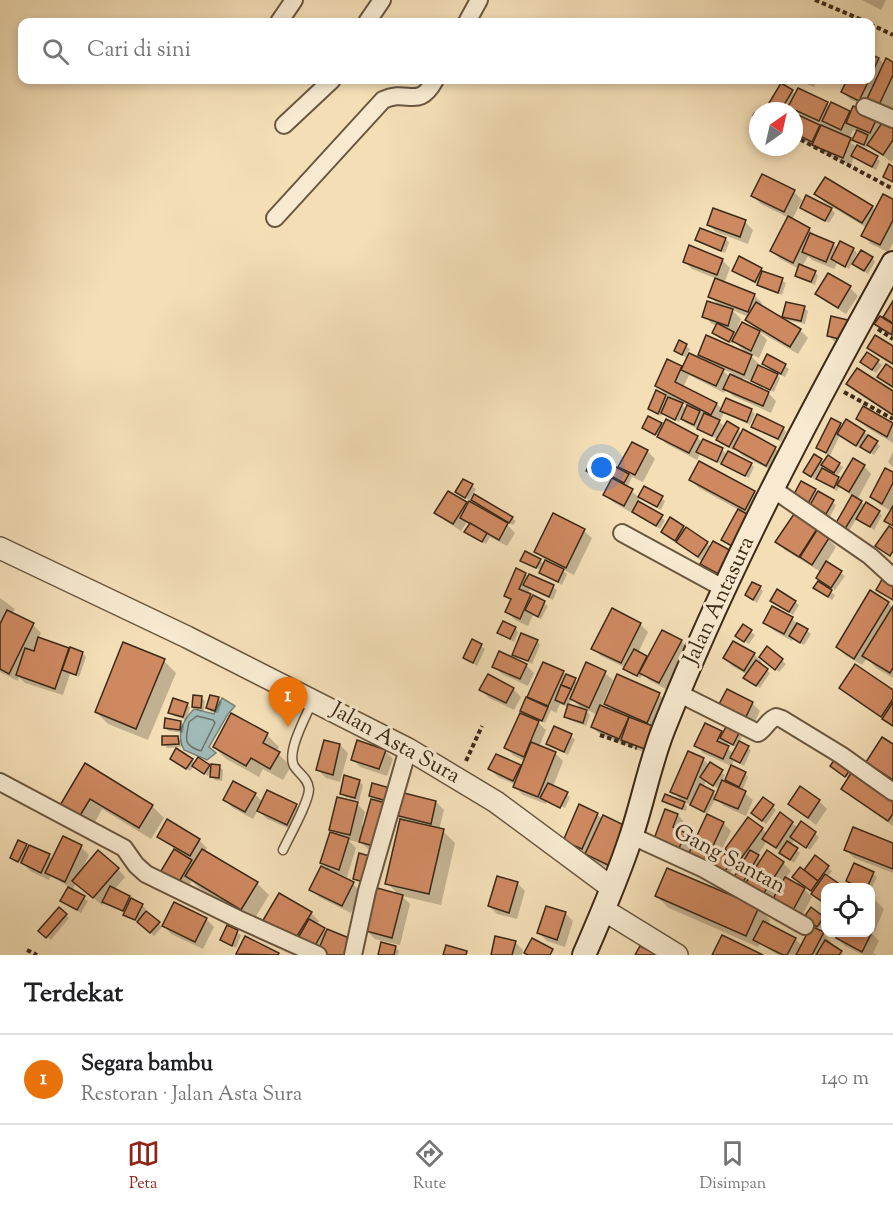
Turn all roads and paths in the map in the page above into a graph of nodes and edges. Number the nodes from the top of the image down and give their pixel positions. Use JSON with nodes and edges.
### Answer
{"nodes":[{"id":1,"x":294,"y":0,"type":"edge"},
{"id":2,"x":382,"y":0,"type":"edge"},
{"id":3,"x":479,"y":0,"type":"edge"},
{"id":4,"x":815,"y":0,"type":"edge"},
{"id":5,"x":282,"y":18,"type":"edge"},
{"id":6,"x":371,"y":18,"type":"edge"},
{"id":7,"x":469,"y":18,"type":"edge"},
{"id":8,"x":857,"y":18,"type":"edge"},
{"id":9,"x":875,"y":26,"type":"edge"},
{"id":10,"x":893,"y":35,"type":"edge"},
{"id":11,"x":328,"y":84,"type":"edge"},
{"id":12,"x":433,"y":84,"type":"edge"},
{"id":13,"x":865,"y":107,"type":"dead end"},
{"id":14,"x":893,"y":119,"type":"edge"},
{"id":15,"x":284,"y":125,"type":"dead end"},
{"id":16,"x":803,"y":141,"type":"edge"},
{"id":17,"x":893,"y":189,"type":"edge"},
{"id":18,"x":276,"y":218,"type":"dead end"},
{"id":19,"x":893,"y":262,"type":"edge"},
{"id":20,"x":828,"y":383,"type":"junction"},
{"id":21,"x":893,"y":419,"type":"edge"},
{"id":22,"x":773,"y":489,"type":"junction"},
{"id":23,"x":622,"y":533,"type":"dead end"},
{"id":24,"x":0,"y":548,"type":"edge"},
{"id":25,"x":893,"y":577,"type":"edge"},
{"id":26,"x":723,"y":588,"type":"junction"},
{"id":27,"x":678,"y":693,"type":"junction"},
{"id":28,"x":314,"y":700,"type":"junction"},
{"id":29,"x":482,"y":726,"type":"dead end"},
{"id":30,"x":600,"y":735,"type":"dead end"},
{"id":31,"x":408,"y":749,"type":"junction"},
{"id":32,"x":655,"y":754,"type":"junction"},
{"id":33,"x":458,"y":778,"type":"junction"},
{"id":34,"x":0,"y":782,"type":"edge"},
{"id":35,"x":893,"y":792,"type":"edge"},
{"id":36,"x":632,"y":836,"type":"junction"},
{"id":37,"x":284,"y":850,"type":"dead end"},
{"id":38,"x":612,"y":888,"type":"junction"},
{"id":39,"x":604,"y":910,"type":"junction"},
{"id":40,"x":805,"y":926,"type":"dead end"},
{"id":41,"x":27,"y":950,"type":"dead end"},
{"id":42,"x":37,"y":955,"type":"edge"},
{"id":43,"x":318,"y":955,"type":"edge"},
{"id":44,"x":353,"y":955,"type":"edge"},
{"id":45,"x":584,"y":955,"type":"edge"},
{"id":46,"x":677,"y":955,"type":"edge"}],
"edges":[{"from":1,"to":5,"type":"street"},
{"from":2,"to":6,"type":"street"},
{"from":3,"to":7,"type":"street"},
{"from":4,"to":8,"type":"path"},
{"from":9,"to":10,"type":"path"},
{"from":11,"to":15,"type":"street"},
{"from":12,"to":18,"type":"street"},
{"from":13,"to":14,"type":"street"},
{"from":16,"to":17,"type":"path"},
{"from":19,"to":20,"type":"main road","name":"Jalan Antasura"},
{"from":20,"to":21,"type":"path"},
{"from":20,"to":22,"type":"main road","name":"Jalan Antasura"},
{"from":22,"to":25,"type":"street"},
{"from":22,"to":26,"type":"main road","name":"Jalan Antasura"},
{"from":23,"to":26,"type":"street"},
{"from":24,"to":28,"type":"street","name":"Jalan Asta Sura"},
{"from":26,"to":27,"type":"main road","name":"Jalan Antasura"},
{"from":27,"to":32,"type":"main road","name":"Jalan Antasura"},
{"from":27,"to":35,"type":"street"},
{"from":28,"to":31,"type":"street","name":"Jalan Asta Sura"},
{"from":28,"to":37,"type":"lane"},
{"from":29,"to":33,"type":"path"},
{"from":30,"to":32,"type":"path"},
{"from":31,"to":33,"type":"street","name":"Jalan Asta Sura"},
{"from":31,"to":44,"type":"street"},
{"from":32,"to":36,"type":"main road","name":"Jalan Antasura"},
{"from":33,"to":38,"type":"street","name":"Jalan Asta Sura"},
{"from":34,"to":43,"type":"street"},
{"from":36,"to":38,"type":"main road","name":"Jalan Antasura"},
{"from":36,"to":40,"type":"street","name":"Gang Santan"},
{"from":38,"to":39,"type":"main road","name":"Jalan Antasura"},
{"from":39,"to":45,"type":"main road","name":"Jalan Antasura"},
{"from":39,"to":46,"type":"street"},
{"from":41,"to":42,"type":"path"}]}
